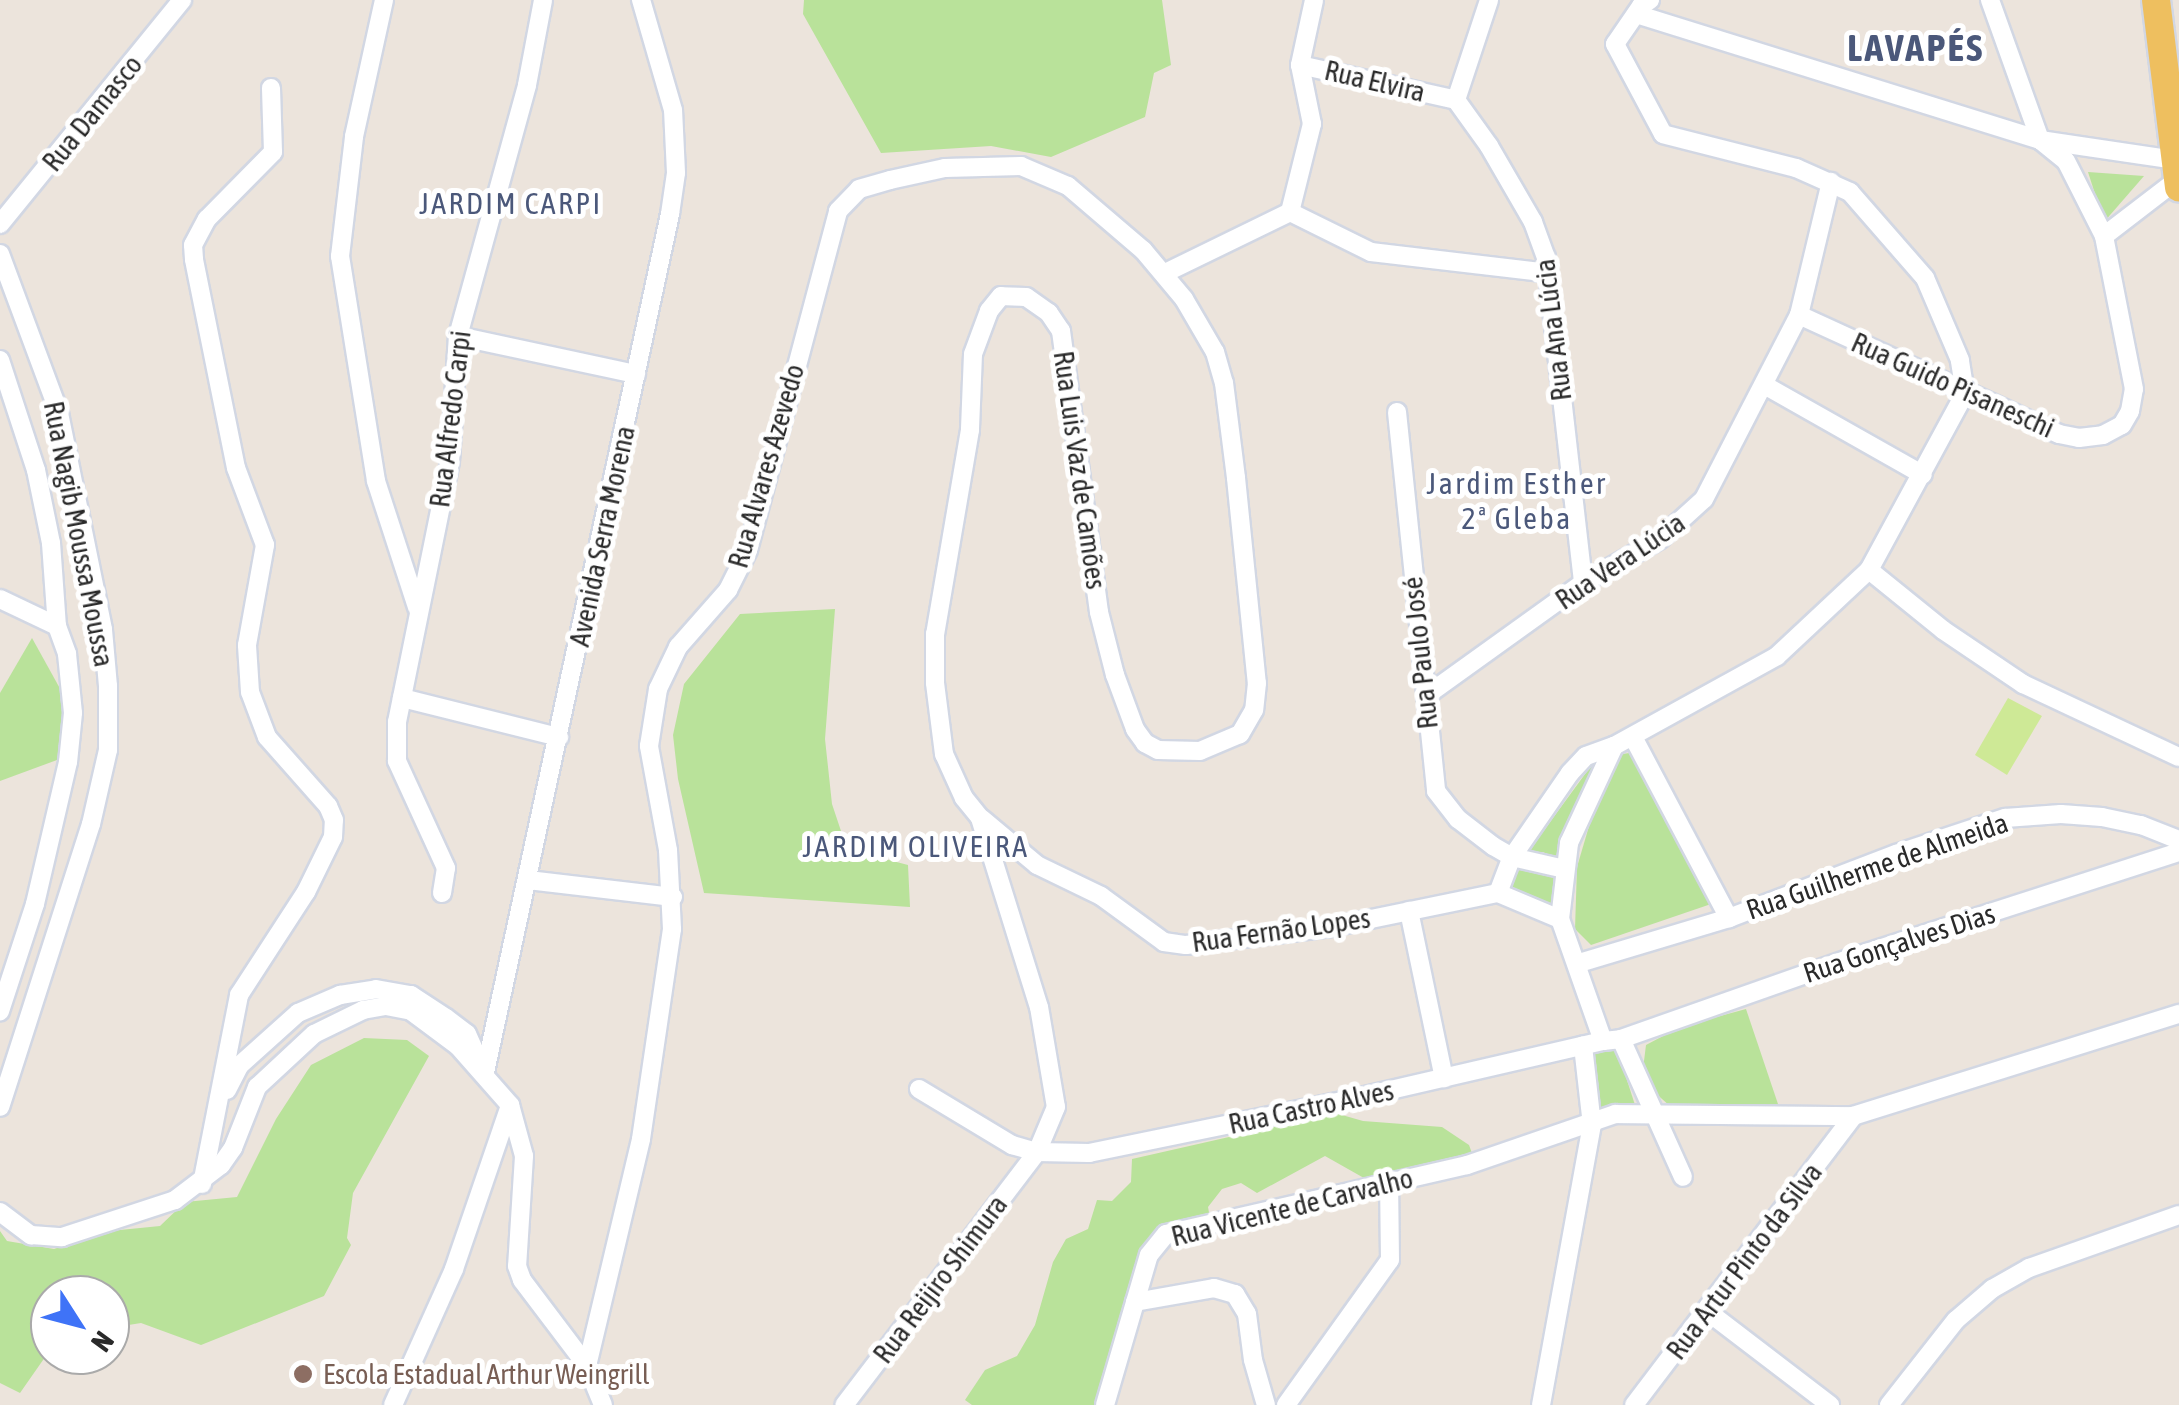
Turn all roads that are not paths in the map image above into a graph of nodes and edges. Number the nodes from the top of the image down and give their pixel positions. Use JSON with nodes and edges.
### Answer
{"nodes":[{"id":1,"x":182,"y":0,"type":"edge"},
{"id":2,"x":384,"y":0,"type":"edge"},
{"id":3,"x":543,"y":0,"type":"edge"},
{"id":4,"x":640,"y":0,"type":"edge"},
{"id":5,"x":1314,"y":0,"type":"edge"},
{"id":6,"x":1488,"y":0,"type":"edge"},
{"id":7,"x":1650,"y":0,"type":"edge"},
{"id":8,"x":1990,"y":0,"type":"edge"},
{"id":9,"x":2156,"y":0,"type":"edge"},
{"id":10,"x":1636,"y":14,"type":"junction"},
{"id":11,"x":1300,"y":64,"type":"junction"},
{"id":12,"x":272,"y":88,"type":"dead end"},
{"id":13,"x":1456,"y":100,"type":"junction"},
{"id":14,"x":2040,"y":140,"type":"junction"},
{"id":15,"x":2178,"y":176,"type":"edge"},
{"id":16,"x":1830,"y":182,"type":"junction"},
{"id":17,"x":1290,"y":212,"type":"junction"},
{"id":18,"x":0,"y":224,"type":"edge"},
{"id":19,"x":2104,"y":236,"type":"junction"},
{"id":20,"x":0,"y":254,"type":"edge"},
{"id":21,"x":1165,"y":273,"type":"junction"},
{"id":22,"x":1549,"y":274,"type":"junction"},
{"id":23,"x":0,"y":298,"type":"edge"},
{"id":24,"x":21,"y":302,"type":"junction"},
{"id":25,"x":1799,"y":315,"type":"junction"},
{"id":26,"x":458,"y":336,"type":"junction"},
{"id":27,"x":0,"y":360,"type":"edge"},
{"id":28,"x":636,"y":374,"type":"junction"},
{"id":29,"x":1766,"y":386,"type":"junction"},
{"id":30,"x":1965,"y":393,"type":"junction"},
{"id":31,"x":1397,"y":412,"type":"dead end"},
{"id":32,"x":1923,"y":475,"type":"junction"},
{"id":33,"x":1869,"y":570,"type":"junction"},
{"id":34,"x":1583,"y":583,"type":"junction"},
{"id":35,"x":0,"y":599,"type":"edge"},
{"id":36,"x":417,"y":607,"type":"junction"},
{"id":37,"x":58,"y":626,"type":"junction"},
{"id":38,"x":1427,"y":695,"type":"junction"},
{"id":39,"x":402,"y":698,"type":"junction"},
{"id":40,"x":560,"y":737,"type":"junction"},
{"id":41,"x":1633,"y":737,"type":"junction"},
{"id":42,"x":1614,"y":746,"type":"junction"},
{"id":43,"x":2179,"y":757,"type":"edge"},
{"id":44,"x":980,"y":818,"type":"junction"},
{"id":45,"x":2179,"y":840,"type":"edge"},
{"id":46,"x":2179,"y":852,"type":"edge"},
{"id":47,"x":1512,"y":857,"type":"junction"},
{"id":48,"x":1565,"y":869,"type":"junction"},
{"id":49,"x":528,"y":880,"type":"junction"},
{"id":50,"x":442,"y":893,"type":"dead end"},
{"id":51,"x":1498,"y":893,"type":"junction"},
{"id":52,"x":673,"y":897,"type":"junction"},
{"id":53,"x":1409,"y":911,"type":"junction"},
{"id":54,"x":1560,"y":918,"type":"junction"},
{"id":55,"x":1729,"y":918,"type":"junction"},
{"id":56,"x":1578,"y":963,"type":"junction"},
{"id":57,"x":0,"y":1011,"type":"edge"},
{"id":58,"x":2179,"y":1014,"type":"edge"},
{"id":59,"x":1612,"y":1040,"type":"junction"},
{"id":60,"x":1583,"y":1046,"type":"junction"},
{"id":61,"x":484,"y":1070,"type":"junction"},
{"id":62,"x":1444,"y":1078,"type":"junction"},
{"id":63,"x":919,"y":1090,"type":"dead end"},
{"id":64,"x":220,"y":1103,"type":"junction"},
{"id":65,"x":510,"y":1104,"type":"junction"},
{"id":66,"x":0,"y":1107,"type":"edge"},
{"id":67,"x":1656,"y":1113,"type":"junction"},
{"id":68,"x":1853,"y":1116,"type":"junction"},
{"id":69,"x":1592,"y":1125,"type":"junction"},
{"id":70,"x":1038,"y":1152,"type":"junction"},
{"id":71,"x":1683,"y":1177,"type":"dead end"},
{"id":72,"x":1390,"y":1181,"type":"junction"},
{"id":73,"x":202,"y":1184,"type":"junction"},
{"id":74,"x":0,"y":1212,"type":"edge"},
{"id":75,"x":2179,"y":1214,"type":"edge"},
{"id":76,"x":1135,"y":1302,"type":"junction"},
{"id":77,"x":1707,"y":1311,"type":"junction"},
{"id":78,"x":586,"y":1366,"type":"junction"},
{"id":79,"x":393,"y":1405,"type":"edge"},
{"id":80,"x":602,"y":1405,"type":"edge"},
{"id":81,"x":844,"y":1405,"type":"edge"},
{"id":82,"x":1106,"y":1405,"type":"edge"},
{"id":83,"x":1266,"y":1405,"type":"edge"},
{"id":84,"x":1286,"y":1405,"type":"edge"},
{"id":85,"x":1542,"y":1405,"type":"edge"},
{"id":86,"x":1634,"y":1405,"type":"edge"},
{"id":87,"x":1830,"y":1405,"type":"edge"},
{"id":88,"x":1890,"y":1405,"type":"edge"}],
"edges":[{"from":1,"to":18,"type":"street","name":"Rua Damasco"},
{"from":2,"to":36,"type":"street"},
{"from":3,"to":26,"type":"street","name":"Rua Alfredo Carpi"},
{"from":4,"to":28,"type":"street","name":"Avenida Serra Morena"},
{"from":5,"to":11,"type":"street","name":"Rua Elvira"},
{"from":6,"to":13,"type":"street"},
{"from":7,"to":10,"type":"street"},
{"from":8,"to":14,"type":"street"},
{"from":9,"to":15,"type":"main road"},
{"from":10,"to":14,"type":"street"},
{"from":10,"to":16,"type":"street"},
{"from":11,"to":13,"type":"street","name":"Rua Elvira"},
{"from":11,"to":17,"type":"street"},
{"from":12,"to":64,"type":"street"},
{"from":13,"to":22,"type":"street","name":"Rua Ana Lúcia"},
{"from":14,"to":15,"type":"street"},
{"from":14,"to":19,"type":"street"},
{"from":15,"to":19,"type":"street"},
{"from":16,"to":25,"type":"street","name":"Rua Vera Lúcia"},
{"from":16,"to":30,"type":"street"},
{"from":17,"to":21,"type":"street"},
{"from":17,"to":22,"type":"street"},
{"from":19,"to":30,"type":"street","name":"Rua Guido Pisaneschi"},
{"from":20,"to":24,"type":"street","name":"Rua Nagib Moussa Moussa"},
{"from":21,"to":44,"type":"street","name":"Rua Luis Vaz de Camões"},
{"from":21,"to":52,"type":"street","name":"Rua Alvares Azevedo"},
{"from":22,"to":34,"type":"street","name":"Rua Ana Lúcia"},
{"from":23,"to":24,"type":"street"},
{"from":24,"to":66,"type":"street","name":"Rua Nagib Moussa Moussa"},
{"from":25,"to":29,"type":"street","name":"Rua Vera Lúcia"},
{"from":25,"to":30,"type":"street","name":"Rua Guido Pisaneschi"},
{"from":26,"to":28,"type":"street"},
{"from":26,"to":36,"type":"street","name":"Rua Alfredo Carpi"},
{"from":27,"to":37,"type":"street"},
{"from":28,"to":40,"type":"street","name":"Avenida Serra Morena"},
{"from":29,"to":32,"type":"street"},
{"from":29,"to":34,"type":"street","name":"Rua Vera Lúcia"},
{"from":30,"to":32,"type":"street"},
{"from":31,"to":38,"type":"street","name":"Rua Paulo José"},
{"from":32,"to":33,"type":"street"},
{"from":33,"to":41,"type":"street"},
{"from":33,"to":43,"type":"street"},
{"from":34,"to":38,"type":"street","name":"Rua Vera Lúcia"},
{"from":35,"to":37,"type":"street"},
{"from":36,"to":39,"type":"street","name":"Rua Alfredo Carpi"},
{"from":37,"to":57,"type":"street"},
{"from":38,"to":47,"type":"street","name":"Rua Paulo José"},
{"from":39,"to":40,"type":"street"},
{"from":39,"to":50,"type":"street","name":"Rua Alfredo Carpi"},
{"from":40,"to":49,"type":"street","name":"Avenida Serra Morena"},
{"from":41,"to":42,"type":"street"},
{"from":41,"to":55,"type":"street"},
{"from":42,"to":47,"type":"street"},
{"from":42,"to":48,"type":"street"},
{"from":44,"to":53,"type":"street","name":"Rua Fernão Lopes"},
{"from":44,"to":70,"type":"street","name":"Rua Luis Vaz de Camões"},
{"from":45,"to":55,"type":"street","name":"Rua Guilherme de Almeida"},
{"from":46,"to":59,"type":"street","name":"Rua Gonçalves Dias"},
{"from":47,"to":48,"type":"street"},
{"from":47,"to":51,"type":"street"},
{"from":48,"to":54,"type":"street"},
{"from":49,"to":52,"type":"street"},
{"from":49,"to":61,"type":"street","name":"Avenida Serra Morena"},
{"from":51,"to":53,"type":"street","name":"Rua Fernão Lopes"},
{"from":51,"to":54,"type":"street"},
{"from":52,"to":78,"type":"street","name":"Rua Alvares Azevedo"},
{"from":53,"to":62,"type":"street"},
{"from":54,"to":56,"type":"street"},
{"from":55,"to":56,"type":"street","name":"Rua Guilherme de Almeida"},
{"from":56,"to":59,"type":"street"},
{"from":58,"to":68,"type":"street","name":"Rua Vicente de Carvalho"},
{"from":59,"to":60,"type":"street","name":"Rua Gonçalves Dias"},
{"from":59,"to":67,"type":"street"},
{"from":60,"to":62,"type":"street","name":"Rua Castro Alves"},
{"from":60,"to":69,"type":"street"},
{"from":61,"to":64,"type":"street"},
{"from":61,"to":65,"type":"street"},
{"from":61,"to":73,"type":"street"},
{"from":62,"to":70,"type":"street","name":"Rua Castro Alves"},
{"from":63,"to":70,"type":"street"},
{"from":64,"to":73,"type":"street"},
{"from":65,"to":78,"type":"street"},
{"from":65,"to":79,"type":"street"},
{"from":67,"to":68,"type":"street","name":"Rua Vicente de Carvalho"},
{"from":67,"to":69,"type":"street","name":"Rua Vicente de Carvalho"},
{"from":67,"to":71,"type":"street"},
{"from":68,"to":77,"type":"street","name":"Rua Artur Pinto da Silva"},
{"from":69,"to":72,"type":"street","name":"Rua Vicente de Carvalho"},
{"from":69,"to":85,"type":"street"},
{"from":70,"to":81,"type":"street","name":"Rua Reijiro Shimura"},
{"from":72,"to":76,"type":"street","name":"Rua Vicente de Carvalho"},
{"from":72,"to":84,"type":"street"},
{"from":73,"to":74,"type":"street"},
{"from":75,"to":88,"type":"street"},
{"from":76,"to":82,"type":"street","name":"Rua Vicente de Carvalho"},
{"from":76,"to":83,"type":"street"},
{"from":77,"to":86,"type":"street","name":"Rua Artur Pinto da Silva"},
{"from":77,"to":87,"type":"street"},
{"from":78,"to":80,"type":"street"}]}
